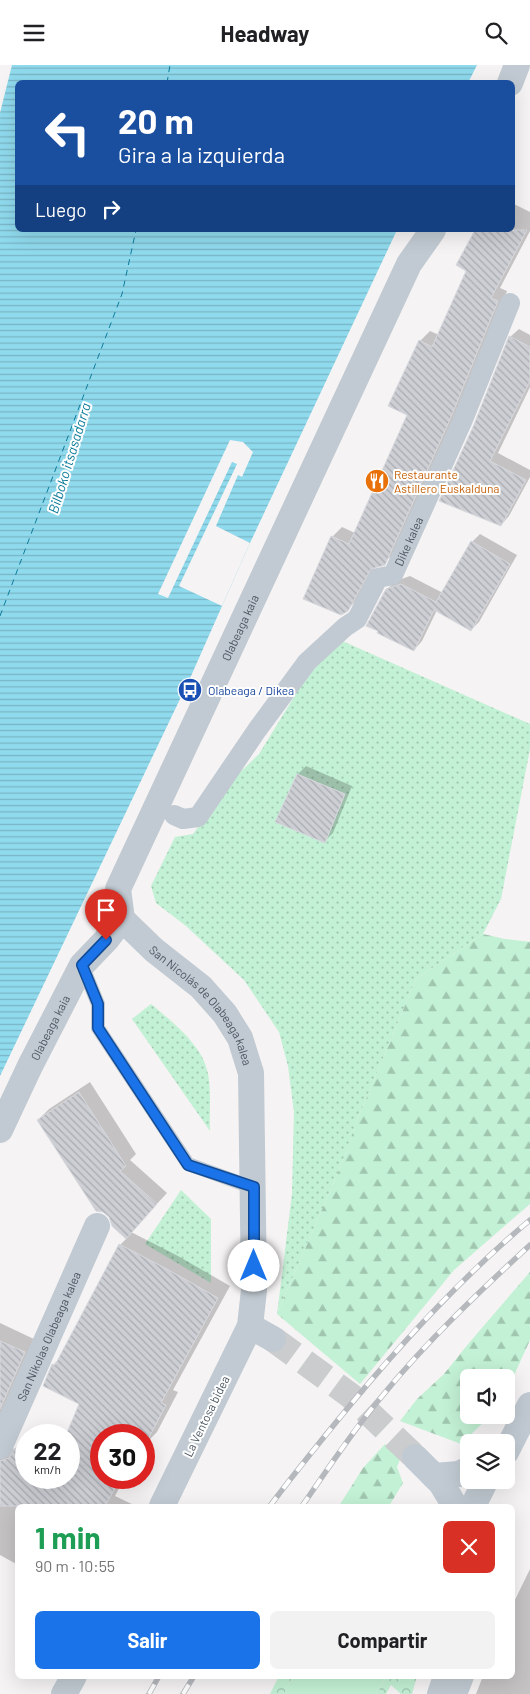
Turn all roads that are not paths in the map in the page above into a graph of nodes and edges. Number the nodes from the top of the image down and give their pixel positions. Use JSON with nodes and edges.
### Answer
{"nodes":[{"id":1,"x":517,"y":65,"type":"edge"},
{"id":2,"x":511,"y":80,"type":"edge"},
{"id":3,"x":432,"y":232,"type":"edge"},
{"id":4,"x":510,"y":303,"type":"dead end"},
{"id":5,"x":174,"y":815,"type":"dead end"},
{"id":6,"x":122,"y":919,"type":"junction"},
{"id":7,"x":82,"y":965,"type":"junction"},
{"id":8,"x":0,"y":1130,"type":"edge"},
{"id":9,"x":254,"y":1187,"type":"junction"},
{"id":10,"x":97,"y":1226,"type":"dead end"},
{"id":11,"x":250,"y":1326,"type":"junction"},
{"id":12,"x":273,"y":1339,"type":"tunnel mouth"},
{"id":13,"x":530,"y":1405,"type":"edge"},
{"id":14,"x":514,"y":1434,"type":"edge"},
{"id":15,"x":0,"y":1446,"type":"edge"},
{"id":16,"x":415,"y":1457,"type":"tunnel mouth"},
{"id":17,"x":460,"y":1474,"type":"edge"},
{"id":18,"x":434,"y":1476,"type":"junction"},
{"id":19,"x":482,"y":1489,"type":"edge"},
{"id":20,"x":163,"y":1504,"type":"edge"},
{"id":21,"x":454,"y":1504,"type":"edge"},
{"id":22,"x":474,"y":1504,"type":"edge"},
{"id":23,"x":72,"y":1679,"type":"edge"},
{"id":24,"x":442,"y":1679,"type":"edge"},
{"id":25,"x":460,"y":1679,"type":"edge"},
{"id":26,"x":64,"y":1694,"type":"edge"},
{"id":27,"x":437,"y":1694,"type":"edge"},
{"id":28,"x":454,"y":1694,"type":"edge"}],
"edges":[{"from":1,"to":2,"type":"street"},
{"from":3,"to":6,"type":"street","name":"Olabeaga kaia"},
{"from":4,"to":5,"type":"street","name":"Dike kalea"},
{"from":6,"to":7,"type":"street","name":"Olabeaga kaia"},
{"from":6,"to":9,"type":"street","name":"San Nicolás de Olabeaga kalea"},
{"from":7,"to":8,"type":"street","name":"Olabeaga kaia"},
{"from":7,"to":9,"type":"lane"},
{"from":9,"to":11,"type":"street","name":"La Ventosa bidea"},
{"from":10,"to":15,"type":"street","name":"San Nikolas Olabeaga kalea"},
{"from":11,"to":12,"type":"street"},
{"from":11,"to":20,"type":"street","name":"La Ventosa bidea"},
{"from":13,"to":14,"type":"street"},
{"from":16,"to":18,"type":"street"},
{"from":17,"to":18,"type":"street"},
{"from":18,"to":21,"type":"street"},
{"from":19,"to":22,"type":"street"},
{"from":23,"to":26,"type":"street"},
{"from":24,"to":27,"type":"street"},
{"from":25,"to":28,"type":"street"}]}
